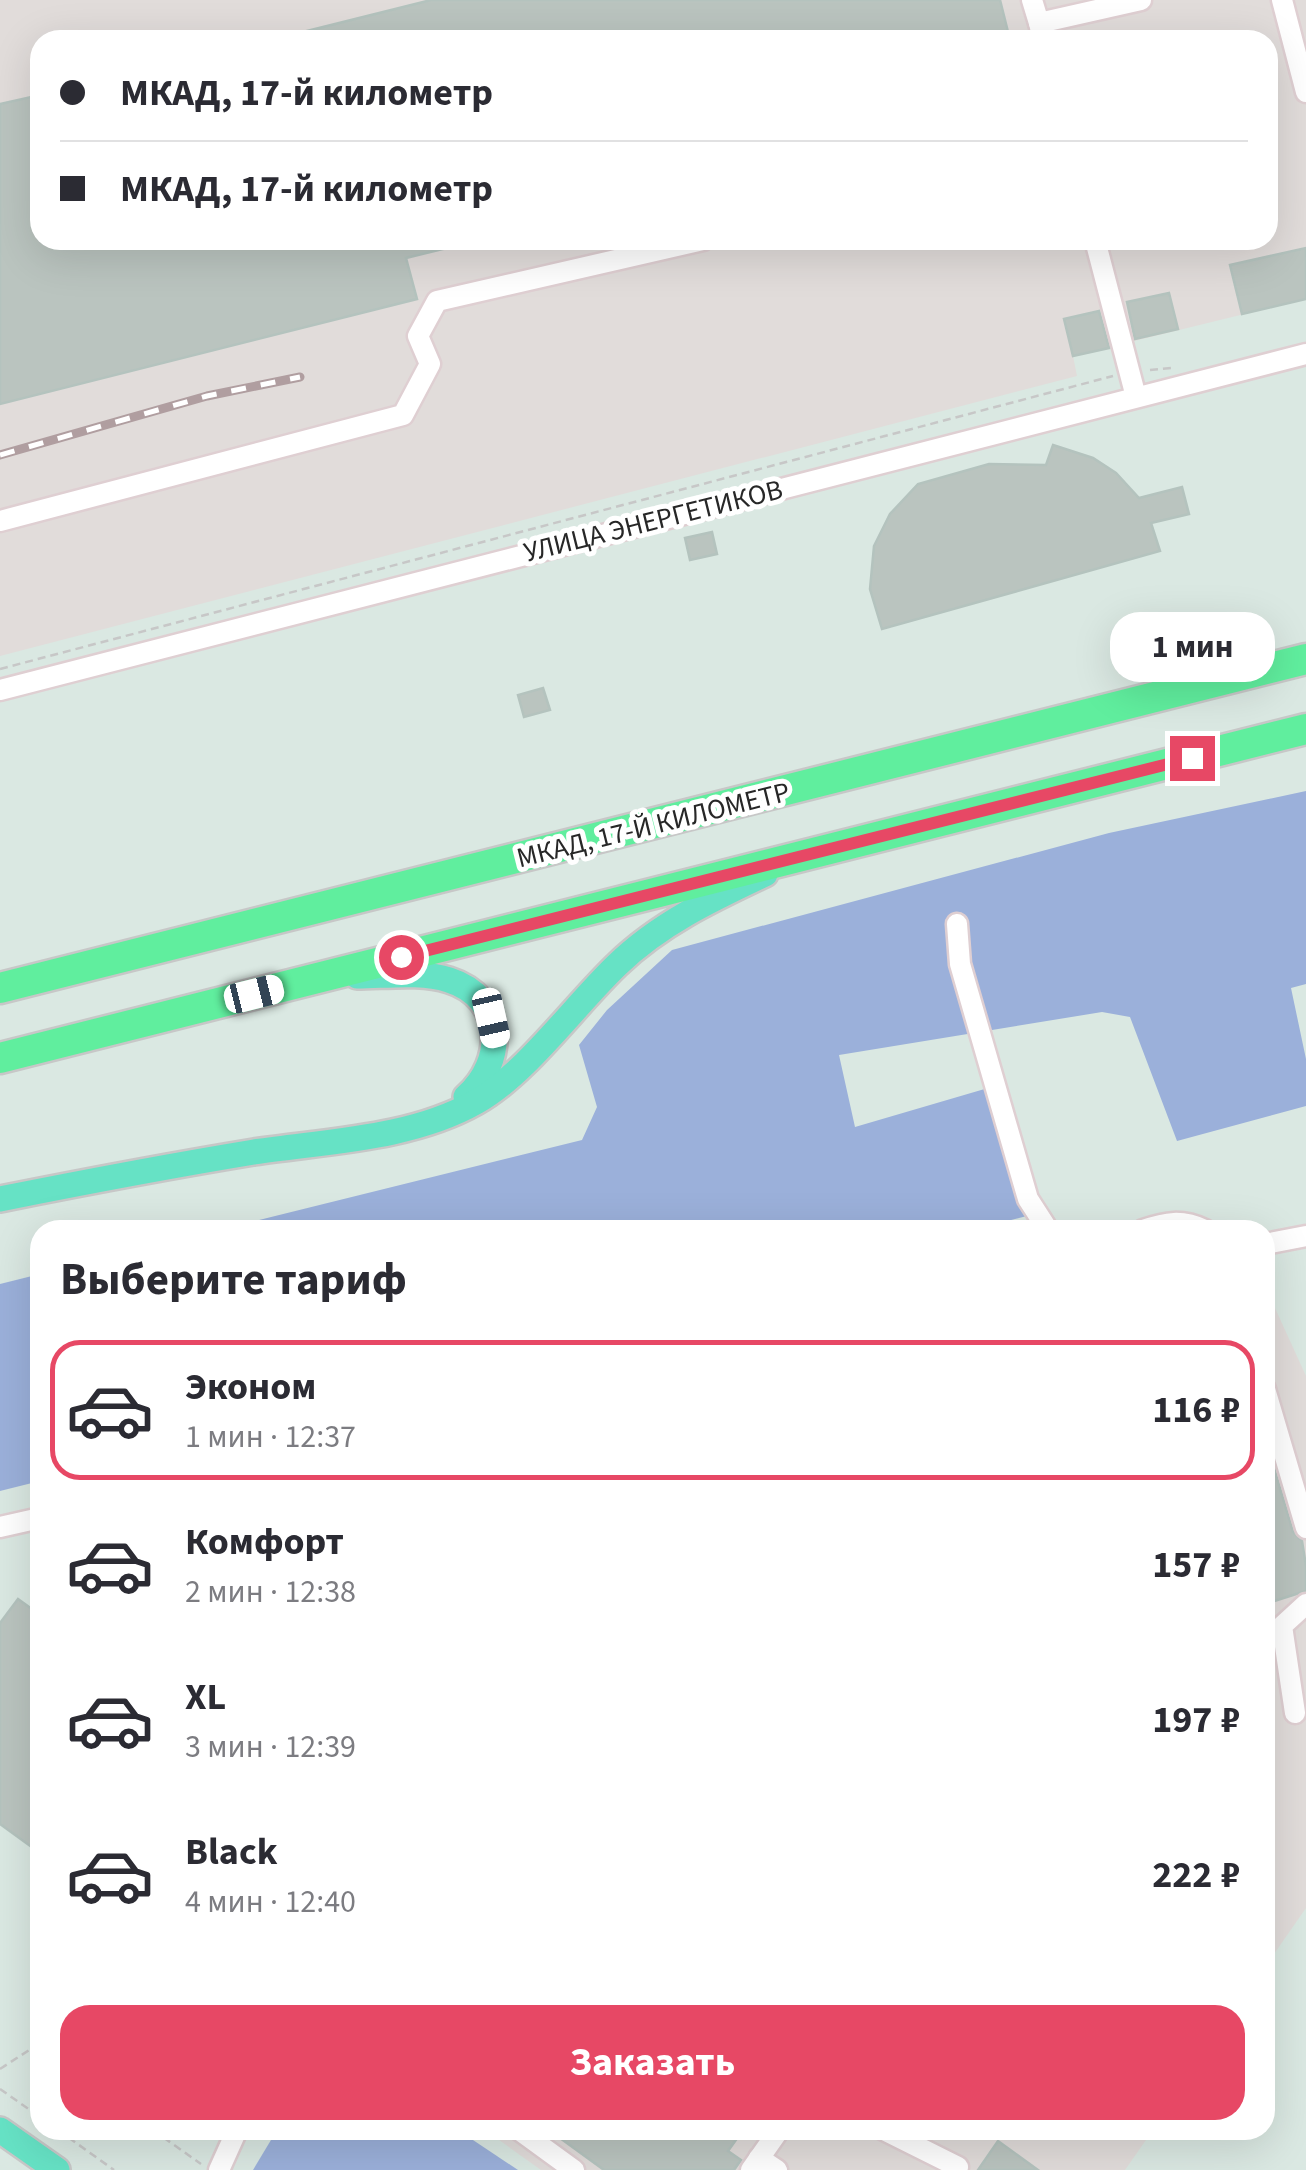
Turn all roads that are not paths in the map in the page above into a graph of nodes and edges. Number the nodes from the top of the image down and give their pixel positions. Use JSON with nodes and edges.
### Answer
{"nodes":[{"id":1,"x":1032,"y":0,"type":"edge"},
{"id":2,"x":1141,"y":0,"type":"edge"},
{"id":3,"x":1282,"y":0,"type":"edge"},
{"id":4,"x":1041,"y":30,"type":"edge"},
{"id":5,"x":1044,"y":30,"type":"edge"},
{"id":6,"x":1306,"y":92,"type":"edge"},
{"id":7,"x":660,"y":250,"type":"edge"},
{"id":8,"x":1098,"y":250,"type":"edge"},
{"id":9,"x":1306,"y":354,"type":"edge"},
{"id":10,"x":1136,"y":397,"type":"junction"},
{"id":11,"x":0,"y":521,"type":"edge"},
{"id":12,"x":1306,"y":660,"type":"edge"},
{"id":13,"x":0,"y":690,"type":"edge"},
{"id":14,"x":1306,"y":729,"type":"edge"},
{"id":15,"x":810,"y":854,"type":"junction"},
{"id":16,"x":957,"y":924,"type":"dead end"},
{"id":17,"x":327,"y":976,"type":"junction"},
{"id":18,"x":0,"y":988,"type":"edge"},
{"id":19,"x":0,"y":1058,"type":"edge"},
{"id":20,"x":446,"y":1114,"type":"junction"},
{"id":21,"x":0,"y":1199,"type":"edge"},
{"id":22,"x":1042,"y":1220,"type":"edge"},
{"id":23,"x":1306,"y":1236,"type":"edge"},
{"id":24,"x":1275,"y":1242,"type":"edge"},
{"id":25,"x":1275,"y":1424,"type":"edge"},
{"id":26,"x":30,"y":1520,"type":"edge"},
{"id":27,"x":0,"y":1527,"type":"edge"},
{"id":28,"x":1306,"y":1528,"type":"edge"},
{"id":29,"x":1306,"y":1604,"type":"edge"},
{"id":30,"x":1295,"y":1713,"type":"dead end"},
{"id":31,"x":0,"y":2130,"type":"edge"},
{"id":32,"x":232,"y":2140,"type":"edge"},
{"id":33,"x":533,"y":2140,"type":"edge"},
{"id":34,"x":774,"y":2140,"type":"edge"},
{"id":35,"x":904,"y":2140,"type":"edge"},
{"id":36,"x":762,"y":2166,"type":"edge"},
{"id":37,"x":958,"y":2167,"type":"dead end"},
{"id":38,"x":57,"y":2170,"type":"edge"},
{"id":39,"x":219,"y":2170,"type":"edge"},
{"id":40,"x":574,"y":2170,"type":"edge"}],
"edges":[{"from":1,"to":4,"type":"street"},
{"from":2,"to":5,"type":"street"},
{"from":3,"to":6,"type":"street"},
{"from":7,"to":11,"type":"street"},
{"from":8,"to":10,"type":"street"},
{"from":9,"to":10,"type":"street","name":"УЛИЦА ЭНЕРГЕТИКОВ"},
{"from":10,"to":13,"type":"street","name":"УЛИЦА ЭНЕРГЕТИКОВ"},
{"from":12,"to":18,"type":"highway","name":"МКАД, 17-Й КИЛОМЕТР"},
{"from":14,"to":15,"type":"highway"},
{"from":15,"to":17,"type":"highway"},
{"from":15,"to":20,"type":"main road"},
{"from":16,"to":22,"type":"street"},
{"from":17,"to":19,"type":"highway"},
{"from":17,"to":20,"type":"main road"},
{"from":20,"to":21,"type":"main road"},
{"from":23,"to":24,"type":"street"},
{"from":25,"to":28,"type":"street"},
{"from":26,"to":27,"type":"street"},
{"from":29,"to":30,"type":"street"},
{"from":31,"to":38,"type":"main road"},
{"from":32,"to":39,"type":"street"},
{"from":33,"to":40,"type":"street"},
{"from":34,"to":36,"type":"street"},
{"from":35,"to":37,"type":"street"}]}
